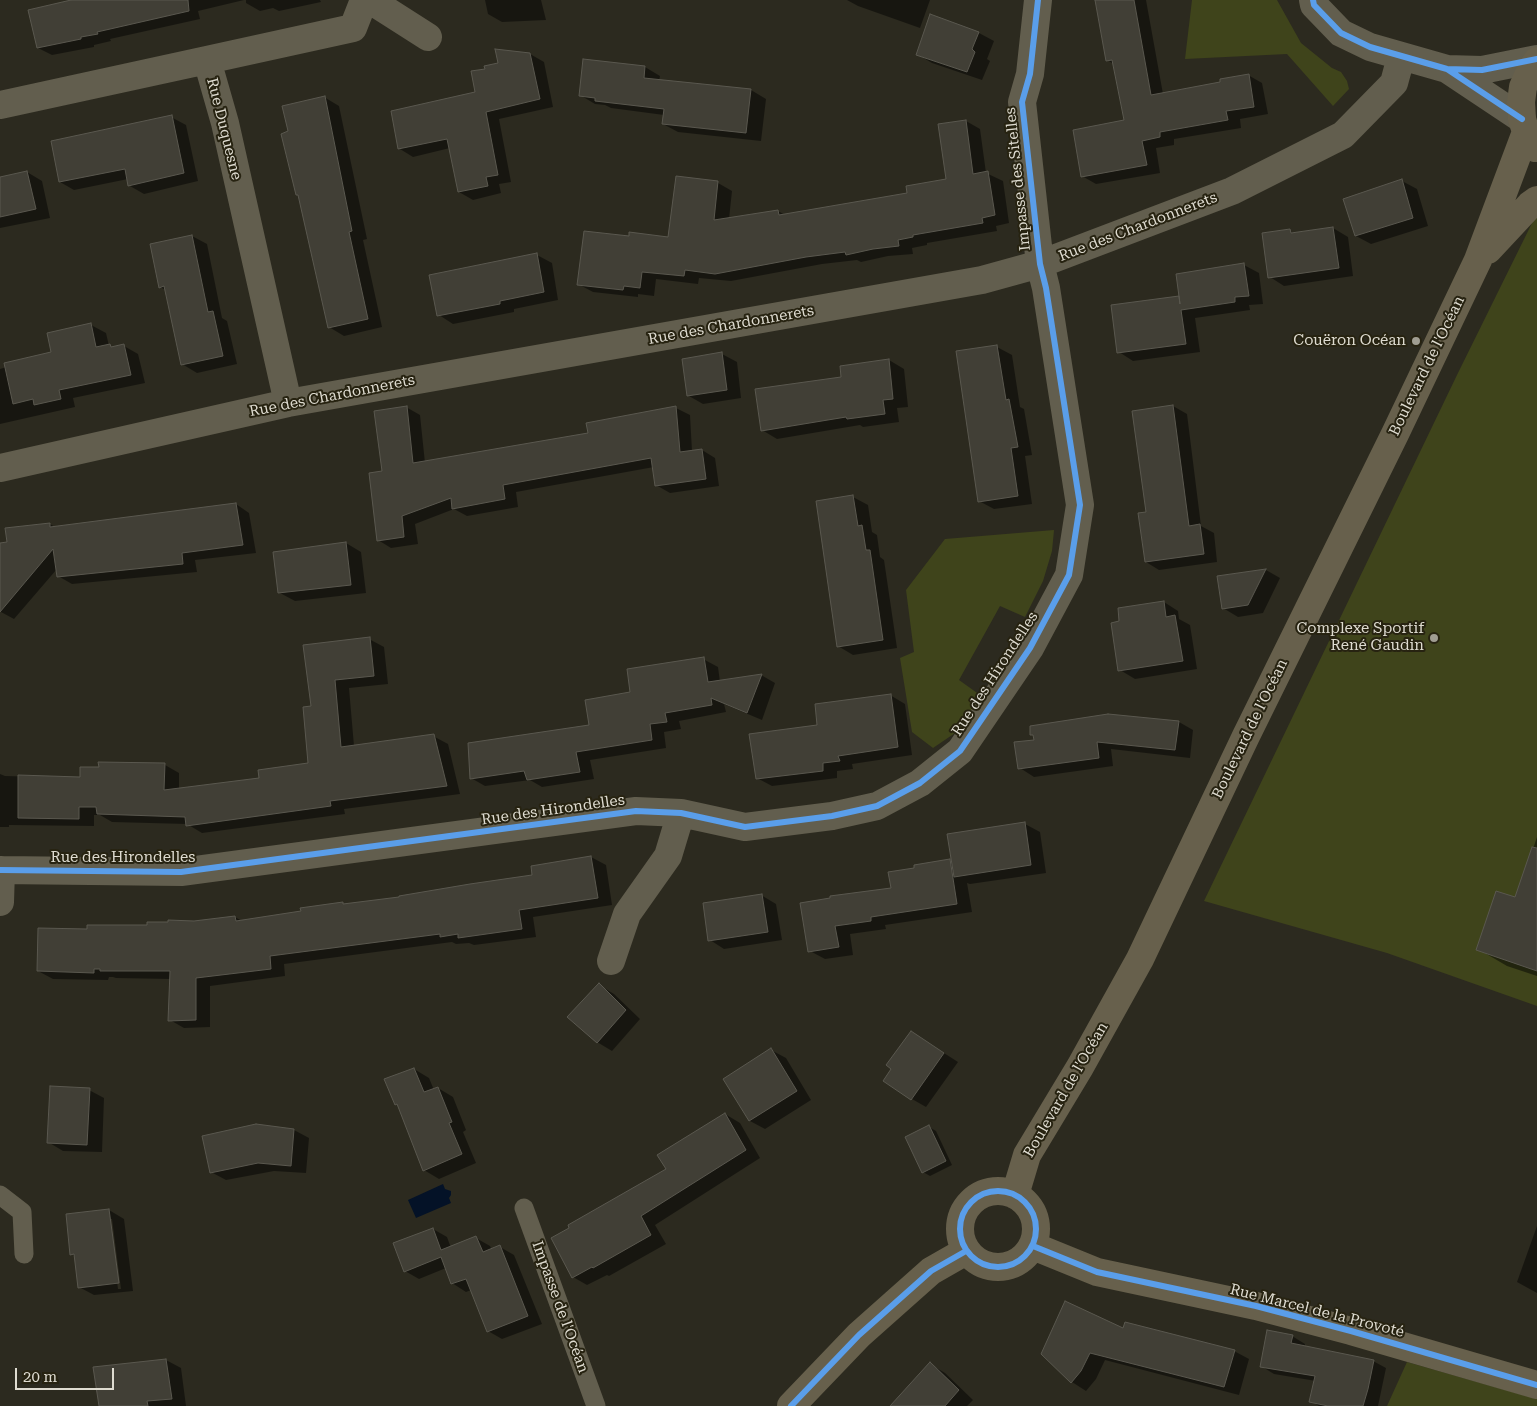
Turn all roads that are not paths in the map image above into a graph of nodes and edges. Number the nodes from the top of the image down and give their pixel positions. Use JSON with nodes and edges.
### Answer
{"nodes":[{"id":1,"x":364,"y":0,"type":"edge"},
{"id":2,"x":370,"y":0,"type":"edge"},
{"id":3,"x":1312,"y":0,"type":"edge"},
{"id":4,"x":1035,"y":1,"type":"edge"},
{"id":5,"x":428,"y":37,"type":"dead end"},
{"id":6,"x":1402,"y":57,"type":"junction"},
{"id":7,"x":206,"y":60,"type":"junction"},
{"id":8,"x":1537,"y":60,"type":"edge"},
{"id":9,"x":1447,"y":69,"type":"junction"},
{"id":10,"x":0,"y":105,"type":"edge"},
{"id":11,"x":1528,"y":134,"type":"edge"},
{"id":12,"x":1537,"y":200,"type":"edge"},
{"id":13,"x":1478,"y":260,"type":"junction"},
{"id":14,"x":1040,"y":264,"type":"junction"},
{"id":15,"x":288,"y":403,"type":"junction"},
{"id":16,"x":0,"y":468,"type":"edge"},
{"id":17,"x":682,"y":813,"type":"junction"},
{"id":18,"x":1,"y":870,"type":"edge"},
{"id":19,"x":0,"y":902,"type":"edge"},
{"id":20,"x":611,"y":961,"type":"dead end"},
{"id":21,"x":0,"y":1195,"type":"edge"},
{"id":22,"x":1015,"y":1195,"type":"junction"},
{"id":23,"x":524,"y":1208,"type":"dead end"},
{"id":24,"x":1033,"y":1246,"type":"junction"},
{"id":25,"x":966,"y":1251,"type":"junction"},
{"id":26,"x":24,"y":1254,"type":"dead end"},
{"id":27,"x":1537,"y":1385,"type":"edge"},
{"id":28,"x":596,"y":1406,"type":"edge"},
{"id":29,"x":791,"y":1406,"type":"edge"}],
"edges":[{"from":1,"to":7,"type":"street"},
{"from":2,"to":5,"type":"street"},
{"from":3,"to":6,"type":"street"},
{"from":4,"to":14,"type":"street","name":"Impasse des Sitelles"},
{"from":6,"to":9,"type":"street"},
{"from":6,"to":14,"type":"street","name":"Rue des Chardonnerets"},
{"from":7,"to":10,"type":"street","name":"Rue Duquesne"},
{"from":7,"to":15,"type":"street","name":"Rue Duquesne"},
{"from":8,"to":9,"type":"street"},
{"from":8,"to":11,"type":"main road"},
{"from":9,"to":11,"type":"street"},
{"from":11,"to":13,"type":"main road","name":"Boulevard de l'Océan"},
{"from":12,"to":13,"type":"main road","name":"Boulevard de l'Océan"},
{"from":13,"to":22,"type":"main road","name":"Boulevard de l'Océan"},
{"from":14,"to":15,"type":"street","name":"Rue des Chardonnerets"},
{"from":14,"to":17,"type":"street","name":"Rue des Hirondelles"},
{"from":15,"to":16,"type":"street","name":"Rue des Chardonnerets"},
{"from":17,"to":18,"type":"street","name":"Rue des Hirondelles"},
{"from":17,"to":20,"type":"street"},
{"from":18,"to":19,"type":"street","name":"Rue des Hirondelles"},
{"from":21,"to":26,"type":"lane"},
{"from":22,"to":24,"type":"main road"},
{"from":22,"to":25,"type":"main road"},
{"from":23,"to":28,"type":"lane","name":"Impasse de l'Océan"},
{"from":24,"to":25,"type":"main road"},
{"from":24,"to":27,"type":"main road","name":"Rue Marcel de la Provoté"},
{"from":25,"to":29,"type":"main road"}]}
